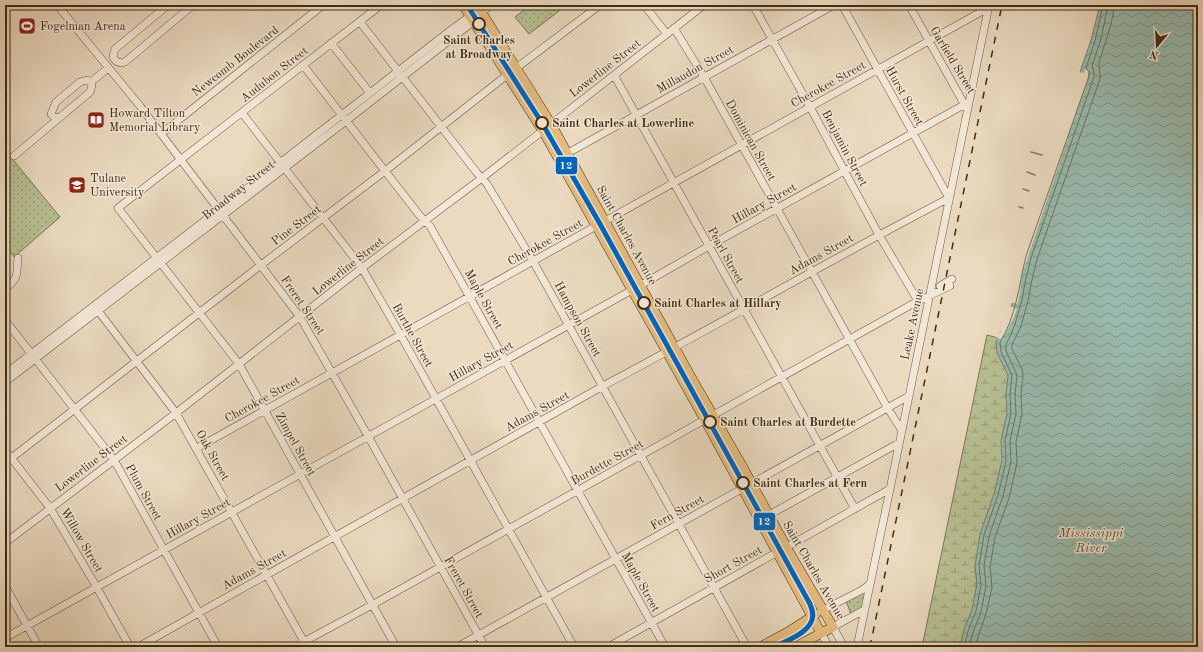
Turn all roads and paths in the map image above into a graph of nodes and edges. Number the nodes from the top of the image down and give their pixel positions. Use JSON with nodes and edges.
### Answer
{"nodes":[{"id":1,"x":58,"y":5,"type":"edge"},
{"id":2,"x":168,"y":5,"type":"edge"},
{"id":3,"x":193,"y":5,"type":"edge"},
{"id":4,"x":323,"y":5,"type":"edge"},
{"id":5,"x":381,"y":5,"type":"edge"},
{"id":6,"x":463,"y":5,"type":"edge"},
{"id":7,"x":491,"y":5,"type":"edge"},
{"id":8,"x":600,"y":5,"type":"edge"},
{"id":9,"x":644,"y":5,"type":"edge"},
{"id":10,"x":704,"y":5,"type":"edge"},
{"id":11,"x":753,"y":5,"type":"edge"},
{"id":12,"x":834,"y":5,"type":"edge"},
{"id":13,"x":842,"y":5,"type":"edge"},
{"id":14,"x":909,"y":5,"type":"edge"},
{"id":15,"x":988,"y":7,"type":"edge"},
{"id":16,"x":479,"y":9,"type":"edge"},
{"id":17,"x":472,"y":18,"type":"junction"},
{"id":18,"x":360,"y":22,"type":"junction"},
{"id":19,"x":674,"y":28,"type":"junction"},
{"id":20,"x":667,"y":34,"type":"junction"},
{"id":21,"x":772,"y":39,"type":"junction"},
{"id":22,"x":929,"y":41,"type":"junction"},
{"id":23,"x":332,"y":43,"type":"junction"},
{"id":24,"x":303,"y":65,"type":"junction"},
{"id":25,"x":108,"y":68,"type":"junction"},
{"id":26,"x":516,"y":68,"type":"junction"},
{"id":27,"x":878,"y":70,"type":"junction"},
{"id":28,"x":400,"y":74,"type":"junction"},
{"id":29,"x":507,"y":75,"type":"junction"},
{"id":30,"x":614,"y":75,"type":"junction"},
{"id":31,"x":704,"y":77,"type":"junction"},
{"id":32,"x":91,"y":82,"type":"junction"},
{"id":33,"x":370,"y":93,"type":"junction"},
{"id":34,"x":969,"y":104,"type":"junction"},
{"id":35,"x":810,"y":107,"type":"junction"},
{"id":36,"x":242,"y":112,"type":"junction"},
{"id":37,"x":636,"y":115,"type":"junction"},
{"id":38,"x":59,"y":117,"type":"junction"},
{"id":39,"x":343,"y":118,"type":"junction"},
{"id":40,"x":552,"y":124,"type":"junction"},
{"id":41,"x":440,"y":127,"type":"junction"},
{"id":42,"x":543,"y":131,"type":"junction"},
{"id":43,"x":913,"y":133,"type":"junction"},
{"id":44,"x":161,"y":134,"type":"junction"},
{"id":45,"x":742,"y":145,"type":"junction"},
{"id":46,"x":568,"y":153,"type":"junction"},
{"id":47,"x":14,"y":156,"type":"dead end"},
{"id":48,"x":181,"y":160,"type":"junction"},
{"id":49,"x":282,"y":165,"type":"junction"},
{"id":50,"x":385,"y":171,"type":"junction"},
{"id":51,"x":845,"y":171,"type":"junction"},
{"id":52,"x":482,"y":178,"type":"junction"},
{"id":53,"x":674,"y":183,"type":"junction"},
{"id":54,"x":949,"y":198,"type":"junction"},
{"id":55,"x":777,"y":208,"type":"junction"},
{"id":56,"x":221,"y":212,"type":"junction"},
{"id":57,"x":323,"y":218,"type":"junction"},
{"id":58,"x":425,"y":220,"type":"junction"},
{"id":59,"x":606,"y":221,"type":"junction"},
{"id":60,"x":596,"y":226,"type":"junction"},
{"id":61,"x":879,"y":235,"type":"junction"},
{"id":62,"x":709,"y":246,"type":"junction"},
{"id":63,"x":18,"y":258,"type":"dead end"},
{"id":64,"x":158,"y":261,"type":"junction"},
{"id":65,"x":533,"y":261,"type":"junction"},
{"id":66,"x":261,"y":265,"type":"junction"},
{"id":67,"x":362,"y":268,"type":"junction"},
{"id":68,"x":812,"y":272,"type":"junction"},
{"id":69,"x":951,"y":283,"type":"dead end"},
{"id":70,"x":641,"y":284,"type":"junction"},
{"id":71,"x":5,"y":289,"type":"edge"},
{"id":72,"x":631,"y":290,"type":"junction"},
{"id":73,"x":929,"y":295,"type":"junction"},
{"id":74,"x":470,"y":296,"type":"junction"},
{"id":75,"x":918,"y":302,"type":"junction"},
{"id":76,"x":96,"y":309,"type":"junction"},
{"id":77,"x":744,"y":309,"type":"junction"},
{"id":78,"x":199,"y":313,"type":"junction"},
{"id":79,"x":300,"y":317,"type":"junction"},
{"id":80,"x":5,"y":320,"type":"edge"},
{"id":81,"x":568,"y":325,"type":"junction"},
{"id":82,"x":400,"y":334,"type":"junction"},
{"id":83,"x":850,"y":339,"type":"junction"},
{"id":84,"x":675,"y":347,"type":"junction"},
{"id":85,"x":666,"y":352,"type":"junction"},
{"id":86,"x":33,"y":357,"type":"junction"},
{"id":87,"x":505,"y":360,"type":"junction"},
{"id":88,"x":136,"y":361,"type":"junction"},
{"id":89,"x":239,"y":364,"type":"junction"},
{"id":90,"x":333,"y":373,"type":"junction"},
{"id":91,"x":5,"y":374,"type":"edge"},
{"id":92,"x":782,"y":377,"type":"junction"},
{"id":93,"x":5,"y":382,"type":"edge"},
{"id":94,"x":603,"y":386,"type":"junction"},
{"id":95,"x":908,"y":396,"type":"junction"},
{"id":96,"x":436,"y":398,"type":"junction"},
{"id":97,"x":887,"y":407,"type":"junction"},
{"id":98,"x":74,"y":409,"type":"junction"},
{"id":99,"x":265,"y":411,"type":"junction"},
{"id":100,"x":176,"y":413,"type":"junction"},
{"id":101,"x":713,"y":415,"type":"junction"},
{"id":102,"x":705,"y":420,"type":"junction"},
{"id":103,"x":540,"y":422,"type":"junction"},
{"id":104,"x":902,"y":431,"type":"junction"},
{"id":105,"x":368,"y":436,"type":"junction"},
{"id":106,"x":899,"y":443,"type":"junction"},
{"id":107,"x":820,"y":445,"type":"junction"},
{"id":108,"x":197,"y":448,"type":"junction"},
{"id":109,"x":5,"y":450,"type":"edge"},
{"id":110,"x":641,"y":455,"type":"junction"},
{"id":111,"x":11,"y":458,"type":"junction"},
{"id":112,"x":114,"y":460,"type":"junction"},
{"id":113,"x":471,"y":461,"type":"junction"},
{"id":114,"x":5,"y":463,"type":"edge"},
{"id":115,"x":300,"y":474,"type":"junction"},
{"id":116,"x":837,"y":477,"type":"junction"},
{"id":117,"x":752,"y":483,"type":"junction"},
{"id":118,"x":742,"y":488,"type":"junction"},
{"id":119,"x":890,"y":489,"type":"junction"},
{"id":120,"x":578,"y":490,"type":"junction"},
{"id":121,"x":403,"y":499,"type":"junction"},
{"id":122,"x":50,"y":508,"type":"junction"},
{"id":123,"x":855,"y":509,"type":"junction"},
{"id":124,"x":232,"y":512,"type":"junction"},
{"id":125,"x":769,"y":515,"type":"junction"},
{"id":126,"x":679,"y":524,"type":"junction"},
{"id":127,"x":509,"y":529,"type":"junction"},
{"id":128,"x":335,"y":537,"type":"junction"},
{"id":129,"x":5,"y":543,"type":"edge"},
{"id":130,"x":786,"y":547,"type":"junction"},
{"id":131,"x":164,"y":549,"type":"junction"},
{"id":132,"x":777,"y":552,"type":"junction"},
{"id":133,"x":616,"y":559,"type":"junction"},
{"id":134,"x":440,"y":567,"type":"junction"},
{"id":135,"x":267,"y":575,"type":"junction"},
{"id":136,"x":870,"y":584,"type":"junction"},
{"id":137,"x":5,"y":586,"type":"edge"},
{"id":138,"x":96,"y":586,"type":"junction"},
{"id":139,"x":714,"y":587,"type":"junction"},
{"id":140,"x":547,"y":597,"type":"junction"},
{"id":141,"x":372,"y":605,"type":"junction"},
{"id":142,"x":823,"y":610,"type":"junction"},
{"id":143,"x":864,"y":610,"type":"junction"},
{"id":144,"x":199,"y":613,"type":"junction"},
{"id":145,"x":812,"y":617,"type":"junction"},
{"id":146,"x":651,"y":622,"type":"junction"},
{"id":147,"x":27,"y":625,"type":"junction"},
{"id":148,"x":833,"y":627,"type":"junction"},
{"id":149,"x":821,"y":633,"type":"junction"},
{"id":150,"x":479,"y":635,"type":"junction"},
{"id":151,"x":5,"y":638,"type":"edge"},
{"id":152,"x":305,"y":644,"type":"edge"},
{"id":153,"x":39,"y":647,"type":"edge"},
{"id":154,"x":130,"y":647,"type":"edge"},
{"id":155,"x":138,"y":647,"type":"edge"},
{"id":156,"x":218,"y":647,"type":"edge"},
{"id":157,"x":294,"y":647,"type":"edge"},
{"id":158,"x":396,"y":647,"type":"edge"},
{"id":159,"x":457,"y":647,"type":"edge"},
{"id":160,"x":485,"y":647,"type":"edge"},
{"id":161,"x":574,"y":647,"type":"edge"},
{"id":162,"x":608,"y":647,"type":"edge"},
{"id":163,"x":664,"y":647,"type":"edge"},
{"id":164,"x":747,"y":647,"type":"edge"},
{"id":165,"x":760,"y":647,"type":"edge"},
{"id":166,"x":795,"y":647,"type":"edge"},
{"id":167,"x":829,"y":647,"type":"edge"},
{"id":168,"x":844,"y":647,"type":"edge"},
{"id":169,"x":856,"y":647,"type":"edge"}],
"edges":[{"from":1,"to":25,"type":"street","name":"Freret Street"},
{"from":2,"to":3,"type":"street"},
{"from":4,"to":44,"type":"street","name":"Newcomb Boulevard"},
{"from":5,"to":18,"type":"street","name":"Audubon Street"},
{"from":6,"to":17,"type":"main road","name":"Saint Charles Avenue"},
{"from":7,"to":16,"type":"street","name":"Broadway Street"},
{"from":8,"to":26,"type":"street","name":"Pine Street"},
{"from":9,"to":20,"type":"street"},
{"from":10,"to":19,"type":"street","name":"Lowerline Street"},
{"from":11,"to":21,"type":"street","name":"Benjamin Street"},
{"from":12,"to":21,"type":"street","name":"Millaudon Street"},
{"from":13,"to":27,"type":"street","name":"Hurst Street"},
{"from":14,"to":22,"type":"street","name":"Garfield Street"},
{"from":15,"to":22,"type":"street","name":"Cherokee Street"},
{"from":15,"to":34,"type":"street","name":"Leake Avenue"},
{"from":16,"to":17,"type":"street","name":"Broadway Street"},
{"from":16,"to":26,"type":"main road","name":"Saint Charles Avenue"},
{"from":17,"to":28,"type":"street","name":"Broadway Street"},
{"from":17,"to":29,"type":"main road","name":"Saint Charles Avenue"},
{"from":18,"to":23,"type":"street","name":"Audubon Street"},
{"from":18,"to":28,"type":"street","name":"Hampson Street"},
{"from":19,"to":20,"type":"street","name":"Lowerline Street"},
{"from":19,"to":31,"type":"street","name":"Dominican Street"},
{"from":20,"to":30,"type":"street","name":"Lowerline Street"},
{"from":21,"to":31,"type":"street","name":"Millaudon Street"},
{"from":21,"to":35,"type":"street","name":"Benjamin Street"},
{"from":22,"to":27,"type":"street","name":"Cherokee Street"},
{"from":22,"to":34,"type":"street","name":"Garfield Street"},
{"from":23,"to":24,"type":"street","name":"Audubon Street"},
{"from":23,"to":33,"type":"street"},
{"from":24,"to":36,"type":"street","name":"Audubon Street"},
{"from":24,"to":39,"type":"street","name":"Maple Street"},
{"from":25,"to":32,"type":"street"},
{"from":25,"to":44,"type":"street","name":"Freret Street"},
{"from":26,"to":29,"type":"street","name":"Pine Street"},
{"from":26,"to":40,"type":"main road","name":"Saint Charles Avenue"},
{"from":27,"to":35,"type":"street","name":"Cherokee Street"},
{"from":27,"to":43,"type":"street","name":"Hurst Street"},
{"from":28,"to":33,"type":"street","name":"Broadway Street"},
{"from":28,"to":39,"type":"street","name":"Broadway Street"},
{"from":28,"to":41,"type":"street","name":"Hampson Street"},
{"from":29,"to":41,"type":"street","name":"Pine Street"},
{"from":29,"to":42,"type":"main road","name":"Saint Charles Avenue"},
{"from":30,"to":37,"type":"street","name":"Pearl Street"},
{"from":30,"to":40,"type":"street","name":"Lowerline Street"},
{"from":31,"to":37,"type":"street","name":"Millaudon Street"},
{"from":31,"to":45,"type":"street","name":"Dominican Street"},
{"from":32,"to":38,"type":"street"},
{"from":32,"to":38,"type":"street"},
{"from":33,"to":39,"type":"street","name":"Broadway Street"},
{"from":34,"to":43,"type":"street","name":"Hillary Street"},
{"from":34,"to":54,"type":"street","name":"Leake Avenue"},
{"from":35,"to":45,"type":"street","name":"Cherokee Street"},
{"from":35,"to":51,"type":"street","name":"Benjamin Street"},
{"from":36,"to":48,"type":"street","name":"Audubon Street"},
{"from":36,"to":49,"type":"street","name":"Burthe Street"},
{"from":37,"to":46,"type":"street","name":"Millaudon Street"},
{"from":37,"to":53,"type":"street","name":"Pearl Street"},
{"from":38,"to":47,"type":"street"},
{"from":39,"to":49,"type":"street","name":"Broadway Street"},
{"from":39,"to":50,"type":"street","name":"Maple Street"},
{"from":40,"to":42,"type":"street","name":"Lowerline Street"},
{"from":40,"to":46,"type":"main road","name":"Saint Charles Avenue"},
{"from":41,"to":50,"type":"street","name":"Pine Street"},
{"from":41,"to":52,"type":"street","name":"Hampson Street"},
{"from":42,"to":52,"type":"street","name":"Lowerline Street"},
{"from":42,"to":60,"type":"main road","name":"Saint Charles Avenue"},
{"from":43,"to":51,"type":"street","name":"Hillary Street"},
{"from":43,"to":54,"type":"street","name":"Hurst Street"},
{"from":44,"to":48,"type":"street","name":"Freret Street"},
{"from":45,"to":53,"type":"street","name":"Cherokee Street"},
{"from":45,"to":55,"type":"street","name":"Dominican Street"},
{"from":46,"to":59,"type":"main road","name":"Saint Charles Avenue"},
{"from":48,"to":56,"type":"street","name":"Freret Street"},
{"from":48,"to":64,"type":"street","name":"Audubon Street"},
{"from":49,"to":56,"type":"street","name":"Broadway Street"},
{"from":49,"to":57,"type":"street","name":"Burthe Street"},
{"from":50,"to":57,"type":"street","name":"Pine Street"},
{"from":50,"to":58,"type":"street","name":"Maple Street"},
{"from":51,"to":55,"type":"street","name":"Hillary Street"},
{"from":51,"to":61,"type":"street","name":"Benjamin Street"},
{"from":52,"to":58,"type":"street","name":"Lowerline Street"},
{"from":52,"to":65,"type":"street","name":"Hampson Street"},
{"from":53,"to":59,"type":"street","name":"Cherokee Street"},
{"from":53,"to":62,"type":"street","name":"Pearl Street"},
{"from":54,"to":61,"type":"street","name":"Adams Street"},
{"from":54,"to":73,"type":"street","name":"Leake Avenue"},
{"from":55,"to":62,"type":"street","name":"Hillary Street"},
{"from":55,"to":68,"type":"street","name":"Dominican Street"},
{"from":56,"to":64,"type":"street","name":"Broadway Street"},
{"from":56,"to":66,"type":"street","name":"Freret Street"},
{"from":57,"to":66,"type":"street","name":"Pine Street"},
{"from":57,"to":67,"type":"street","name":"Burthe Street"},
{"from":58,"to":67,"type":"street","name":"Lowerline Street"},
{"from":58,"to":74,"type":"street","name":"Maple Street"},
{"from":59,"to":60,"type":"street","name":"Cherokee Street"},
{"from":59,"to":70,"type":"main road","name":"Saint Charles Avenue"},
{"from":60,"to":65,"type":"street","name":"Cherokee Street"},
{"from":60,"to":72,"type":"main road","name":"Saint Charles Avenue"},
{"from":61,"to":68,"type":"street","name":"Adams Street"},
{"from":61,"to":75,"type":"street","name":"Benjamin Street"},
{"from":62,"to":70,"type":"street","name":"Hillary Street"},
{"from":62,"to":77,"type":"street","name":"Pearl Street"},
{"from":63,"to":71,"type":"street"},
{"from":64,"to":76,"type":"street","name":"Broadway Street"},
{"from":64,"to":78,"type":"street","name":"Zimpel Street"},
{"from":65,"to":74,"type":"street","name":"Cherokee Street"},
{"from":65,"to":81,"type":"street","name":"Hampson Street"},
{"from":66,"to":78,"type":"street","name":"Pine Street"},
{"from":66,"to":79,"type":"street","name":"Freret Street"},
{"from":67,"to":79,"type":"street","name":"Lowerline Street"},
{"from":67,"to":82,"type":"street","name":"Burthe Street"},
{"from":68,"to":77,"type":"street","name":"Adams Street"},
{"from":68,"to":83,"type":"street","name":"Dominican Street"},
{"from":69,"to":73,"type":"street","name":"Burdette Street"},
{"from":70,"to":72,"type":"street","name":"Hillary Street"},
{"from":70,"to":84,"type":"main road","name":"Saint Charles Avenue"},
{"from":72,"to":81,"type":"street","name":"Hillary Street"},
{"from":72,"to":85,"type":"main road","name":"Saint Charles Avenue"},
{"from":73,"to":75,"type":"street","name":"Burdette Street"},
{"from":73,"to":95,"type":"street","name":"Leake Avenue"},
{"from":74,"to":82,"type":"street","name":"Cherokee Street"},
{"from":74,"to":87,"type":"street","name":"Maple Street"},
{"from":75,"to":83,"type":"street","name":"Burdette Street"},
{"from":76,"to":86,"type":"street","name":"Broadway Street"},
{"from":76,"to":88,"type":"street","name":"Oak Street"},
{"from":77,"to":84,"type":"street","name":"Adams Street"},
{"from":77,"to":92,"type":"street","name":"Pearl Street"},
{"from":78,"to":88,"type":"street","name":"Pine Street"},
{"from":78,"to":89,"type":"street","name":"Zimpel Street"},
{"from":79,"to":89,"type":"street","name":"Lowerline Street"},
{"from":79,"to":90,"type":"street","name":"Freret Street"},
{"from":80,"to":86,"type":"street","name":"Plum Street"},
{"from":81,"to":87,"type":"street","name":"Hillary Street"},
{"from":81,"to":94,"type":"street","name":"Hampson Street"},
{"from":82,"to":90,"type":"street","name":"Cherokee Street"},
{"from":82,"to":96,"type":"street","name":"Burthe Street"},
{"from":83,"to":92,"type":"street","name":"Burdette Street"},
{"from":83,"to":97,"type":"street","name":"Dominican Street"},
{"from":84,"to":85,"type":"street","name":"Adams Street"},
{"from":84,"to":101,"type":"main road","name":"Saint Charles Avenue"},
{"from":85,"to":94,"type":"street","name":"Adams Street"},
{"from":85,"to":102,"type":"main road","name":"Saint Charles Avenue"},
{"from":86,"to":91,"type":"street","name":"Broadway Street"},
{"from":86,"to":93,"type":"street","name":"Broadway Street"},
{"from":86,"to":98,"type":"street","name":"Plum Street"},
{"from":87,"to":96,"type":"street","name":"Hillary Street"},
{"from":87,"to":103,"type":"street","name":"Maple Street"},
{"from":88,"to":98,"type":"street","name":"Pine Street"},
{"from":88,"to":100,"type":"street","name":"Oak Street"},
{"from":89,"to":99,"type":"street","name":"Zimpel Street"},
{"from":89,"to":100,"type":"street","name":"Lowerline Street"},
{"from":90,"to":99,"type":"street","name":"Cherokee Street"},
{"from":90,"to":105,"type":"street","name":"Freret Street"},
{"from":92,"to":101,"type":"street","name":"Burdette Street"},
{"from":92,"to":107,"type":"street","name":"Pearl Street"},
{"from":94,"to":103,"type":"street","name":"Adams Street"},
{"from":94,"to":110,"type":"street","name":"Hampson Street"},
{"from":95,"to":97,"type":"street","name":"Fern Street"},
{"from":95,"to":104,"type":"street","name":"Leake Avenue"},
{"from":96,"to":105,"type":"street","name":"Hillary Street"},
{"from":96,"to":113,"type":"street","name":"Burthe Street"},
{"from":97,"to":104,"type":"street","name":"Dominican Street"},
{"from":97,"to":107,"type":"street","name":"Fern Street"},
{"from":98,"to":111,"type":"street","name":"Pine Street"},
{"from":98,"to":112,"type":"street","name":"Plum Street"},
{"from":99,"to":108,"type":"street","name":"Cherokee Street"},
{"from":99,"to":115,"type":"street","name":"Zimpel Street"},
{"from":100,"to":108,"type":"street","name":"Oak Street"},
{"from":100,"to":112,"type":"street","name":"Lowerline Street"},
{"from":101,"to":102,"type":"street","name":"Burdette Street"},
{"from":101,"to":117,"type":"main road","name":"Saint Charles Avenue"},
{"from":102,"to":110,"type":"street","name":"Burdette Street"},
{"from":102,"to":118,"type":"main road","name":"Saint Charles Avenue"},
{"from":103,"to":113,"type":"street","name":"Adams Street"},
{"from":103,"to":120,"type":"street","name":"Maple Street"},
{"from":104,"to":106,"type":"street","name":"Leake Avenue"},
{"from":105,"to":115,"type":"street","name":"Hillary Street"},
{"from":105,"to":121,"type":"street","name":"Freret Street"},
{"from":106,"to":116,"type":"street"},
{"from":106,"to":119,"type":"street","name":"Leake Avenue"},
{"from":107,"to":116,"type":"street","name":"Pearl Street"},
{"from":107,"to":117,"type":"street","name":"Fern Street"},
{"from":108,"to":124,"type":"street","name":"Oak Street"},
{"from":109,"to":111,"type":"street","name":"Willow Street"},
{"from":110,"to":120,"type":"street","name":"Burdette Street"},
{"from":110,"to":126,"type":"street","name":"Hampson Street"},
{"from":111,"to":114,"type":"street","name":"Pine Street"},
{"from":111,"to":122,"type":"street","name":"Willow Street"},
{"from":112,"to":122,"type":"street","name":"Lowerline Street"},
{"from":112,"to":131,"type":"street","name":"Plum Street"},
{"from":113,"to":121,"type":"street","name":"Adams Street"},
{"from":113,"to":127,"type":"street","name":"Burthe Street"},
{"from":115,"to":124,"type":"street","name":"Hillary Street"},
{"from":115,"to":128,"type":"street","name":"Zimpel Street"},
{"from":116,"to":123,"type":"street","name":"Pearl Street"},
{"from":116,"to":125,"type":"street"},
{"from":117,"to":118,"type":"street","name":"Fern Street"},
{"from":117,"to":125,"type":"main road","name":"Saint Charles Avenue"},
{"from":118,"to":126,"type":"street","name":"Fern Street"},
{"from":118,"to":132,"type":"main road","name":"Saint Charles Avenue"},
{"from":119,"to":123,"type":"street","name":"Short Street"},
{"from":119,"to":136,"type":"street","name":"Leake Avenue"},
{"from":120,"to":127,"type":"street","name":"Burdette Street"},
{"from":120,"to":133,"type":"street","name":"Maple Street"},
{"from":121,"to":128,"type":"street","name":"Adams Street"},
{"from":121,"to":134,"type":"street","name":"Freret Street"},
{"from":122,"to":129,"type":"street","name":"Lowerline Street"},
{"from":122,"to":138,"type":"street","name":"Willow Street"},
{"from":123,"to":130,"type":"street","name":"Short Street"},
{"from":124,"to":131,"type":"street","name":"Hillary Street"},
{"from":124,"to":135,"type":"street","name":"Oak Street"},
{"from":125,"to":130,"type":"main road","name":"Saint Charles Avenue"},
{"from":126,"to":133,"type":"street","name":"Fern Street"},
{"from":126,"to":139,"type":"street","name":"Hampson Street"},
{"from":127,"to":134,"type":"street","name":"Burdette Street"},
{"from":127,"to":140,"type":"street","name":"Burthe Street"},
{"from":128,"to":135,"type":"street","name":"Adams Street"},
{"from":128,"to":141,"type":"street","name":"Zimpel Street"},
{"from":130,"to":132,"type":"street","name":"Short Street"},
{"from":130,"to":142,"type":"main road","name":"Saint Charles Avenue"},
{"from":131,"to":138,"type":"street","name":"Hillary Street"},
{"from":131,"to":144,"type":"street","name":"Plum Street"},
{"from":132,"to":139,"type":"street","name":"Short Street"},
{"from":132,"to":145,"type":"main road","name":"Saint Charles Avenue"},
{"from":133,"to":140,"type":"street","name":"Fern Street"},
{"from":133,"to":146,"type":"street","name":"Maple Street"},
{"from":134,"to":141,"type":"street","name":"Burdette Street"},
{"from":134,"to":150,"type":"street","name":"Freret Street"},
{"from":135,"to":144,"type":"street","name":"Adams Street"},
{"from":135,"to":152,"type":"street","name":"Oak Street"},
{"from":136,"to":142,"type":"street"},
{"from":136,"to":143,"type":"street","name":"Leake Avenue"},
{"from":137,"to":147,"type":"street"},
{"from":138,"to":147,"type":"street","name":"Hillary Street"},
{"from":138,"to":154,"type":"street","name":"Willow Street"},
{"from":139,"to":146,"type":"street","name":"Short Street"},
{"from":139,"to":164,"type":"street","name":"Hampson Street"},
{"from":140,"to":150,"type":"street","name":"Fern Street"},
{"from":140,"to":161,"type":"street","name":"Burthe Street"},
{"from":141,"to":152,"type":"street","name":"Burdette Street"},
{"from":141,"to":158,"type":"street","name":"Zimpel Street"},
{"from":142,"to":145,"type":"main road"},
{"from":142,"to":148,"type":"main road","name":"Saint Charles Avenue"},
{"from":143,"to":148,"type":"street"},
{"from":143,"to":169,"type":"street","name":"Leake Avenue"},
{"from":144,"to":155,"type":"street","name":"Adams Street"},
{"from":144,"to":156,"type":"street","name":"Plum Street"},
{"from":145,"to":149,"type":"main road","name":"Saint Charles Avenue"},
{"from":145,"to":165,"type":"main road"},
{"from":146,"to":162,"type":"street","name":"Short Street"},
{"from":146,"to":163,"type":"street","name":"Maple Street"},
{"from":147,"to":151,"type":"street","name":"Hillary Street"},
{"from":147,"to":153,"type":"street"},
{"from":148,"to":149,"type":"main road"},
{"from":148,"to":168,"type":"street","name":"Saint Charles Avenue"},
{"from":149,"to":166,"type":"main road"},
{"from":149,"to":167,"type":"street","name":"Saint Charles Avenue"},
{"from":150,"to":159,"type":"street","name":"Fern Street"},
{"from":150,"to":160,"type":"street","name":"Freret Street"},
{"from":152,"to":157,"type":"street","name":"Burdette Street"}]}
